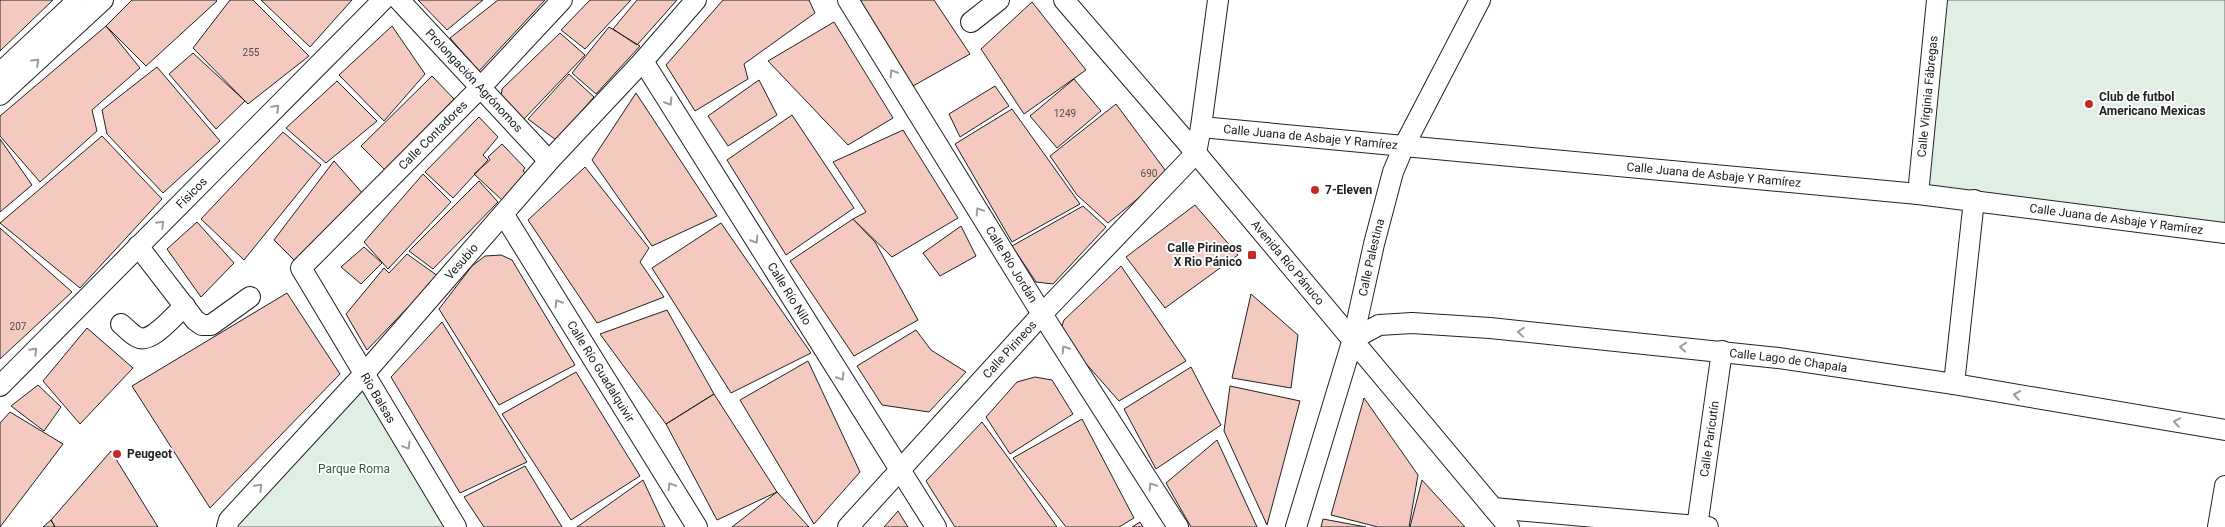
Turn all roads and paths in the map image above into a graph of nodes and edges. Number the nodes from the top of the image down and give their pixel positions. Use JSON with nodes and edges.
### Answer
{"nodes":[{"id":1,"x":78,"y":0,"type":"edge"},
{"id":2,"x":103,"y":0,"type":"edge"},
{"id":3,"x":383,"y":0,"type":"edge"},
{"id":4,"x":399,"y":0,"type":"edge"},
{"id":5,"x":562,"y":0,"type":"edge"},
{"id":6,"x":696,"y":0,"type":"edge"},
{"id":7,"x":848,"y":0,"type":"edge"},
{"id":8,"x":999,"y":0,"type":"edge"},
{"id":9,"x":1064,"y":0,"type":"edge"},
{"id":10,"x":1218,"y":0,"type":"edge"},
{"id":11,"x":1480,"y":0,"type":"edge"},
{"id":12,"x":1937,"y":0,"type":"edge"},
{"id":13,"x":971,"y":22,"type":"dead end"},
{"id":14,"x":643,"y":61,"type":"junction"},
{"id":15,"x":0,"y":73,"type":"edge"},
{"id":16,"x":480,"y":88,"type":"junction"},
{"id":17,"x":0,"y":95,"type":"edge"},
{"id":18,"x":1201,"y":127,"type":"junction"},
{"id":19,"x":1404,"y":146,"type":"junction"},
{"id":20,"x":1196,"y":153,"type":"junction"},
{"id":21,"x":549,"y":161,"type":"junction"},
{"id":22,"x":1918,"y":194,"type":"junction"},
{"id":23,"x":1974,"y":200,"type":"junction"},
{"id":24,"x":504,"y":215,"type":"junction"},
{"id":25,"x":2225,"y":233,"type":"edge"},
{"id":26,"x":138,"y":246,"type":"junction"},
{"id":27,"x":301,"y":268,"type":"joint"},
{"id":28,"x":250,"y":297,"type":"dead end"},
{"id":29,"x":185,"y":306,"type":"junction"},
{"id":30,"x":1042,"y":314,"type":"junction"},
{"id":31,"x":121,"y":324,"type":"dead end"},
{"id":32,"x":1353,"y":339,"type":"junction"},
{"id":33,"x":1722,"y":351,"type":"junction"},
{"id":34,"x":364,"y":374,"type":"junction"},
{"id":35,"x":1954,"y":384,"type":"junction"},
{"id":36,"x":0,"y":386,"type":"edge"},
{"id":37,"x":2225,"y":430,"type":"edge"},
{"id":38,"x":899,"y":470,"type":"junction"},
{"id":39,"x":2225,"y":486,"type":"edge"},
{"id":40,"x":1493,"y":508,"type":"junction"},
{"id":41,"x":227,"y":526,"type":"edge"},
{"id":42,"x":1700,"y":526,"type":"edge"},
{"id":43,"x":456,"y":527,"type":"edge"},
{"id":44,"x":697,"y":527,"type":"edge"},
{"id":45,"x":848,"y":527,"type":"edge"},
{"id":46,"x":936,"y":527,"type":"edge"},
{"id":47,"x":1178,"y":527,"type":"edge"},
{"id":48,"x":1296,"y":527,"type":"edge"},
{"id":49,"x":1510,"y":527,"type":"edge"},
{"id":50,"x":2218,"y":527,"type":"edge"}],
"edges":[{"from":1,"to":15,"type":"street"},
{"from":17,"to":2,"type":"street","one_way":true},
{"from":26,"to":3,"type":"street","name":"Físicos","one_way":true},
{"from":4,"to":16,"type":"street","name":"Prolongación Agrónomos"},
{"from":5,"to":16,"type":"street","name":"Calle Contadores"},
{"from":6,"to":14,"type":"street","name":"Vesubio"},
{"from":30,"to":7,"type":"street","name":"Calle Río Jordán","one_way":true},
{"from":8,"to":13,"type":"street"},
{"from":9,"to":20,"type":"street","name":"Avenida Río Pánuco"},
{"from":10,"to":18,"type":"street"},
{"from":11,"to":19,"type":"street","name":"Calle Palestina"},
{"from":12,"to":22,"type":"street","name":"Calle Virginia Fábregas"},
{"from":14,"to":21,"type":"street","name":"Vesubio"},
{"from":14,"to":38,"type":"street","name":"Calle Río Nilo","one_way":true},
{"from":16,"to":21,"type":"street","name":"Prolongación Agrónomos"},
{"from":16,"to":27,"type":"street","name":"Calle Contadores"},
{"from":18,"to":19,"type":"street","name":"Calle Juana de Asbaje Y Ramírez"},
{"from":18,"to":20,"type":"street"},
{"from":19,"to":22,"type":"street","name":"Calle Juana de Asbaje Y Ramírez"},
{"from":19,"to":32,"type":"street","name":"Calle Palestina"},
{"from":20,"to":30,"type":"street","name":"Calle Pirineos"},
{"from":20,"to":32,"type":"street","name":"Avenida Río Pánuco"},
{"from":21,"to":24,"type":"street","name":"Vesubio"},
{"from":22,"to":23,"type":"street","name":"Calle Juana de Asbaje Y Ramírez"},
{"from":23,"to":25,"type":"street","name":"Calle Juana de Asbaje Y Ramírez"},
{"from":23,"to":35,"type":"street"},
{"from":24,"to":34,"type":"street","name":"Vesubio"},
{"from":44,"to":24,"type":"street","name":"Calle Río Guadalquivir","one_way":true},
{"from":26,"to":29,"type":"street"},
{"from":36,"to":26,"type":"street","name":"Físicos","one_way":true},
{"from":27,"to":34,"type":"street","name":"Río Balsas"},
{"from":28,"to":29,"type":"street"},
{"from":29,"to":31,"type":"street"},
{"from":30,"to":38,"type":"street","name":"Calle Pirineos"},
{"from":47,"to":30,"type":"street","name":"Calle Río Jordán","one_way":true},
{"from":33,"to":32,"type":"street","name":"Calle Lago de Chapala","one_way":true},
{"from":32,"to":40,"type":"street","name":"Avenida Río Pánuco"},
{"from":32,"to":48,"type":"street","name":"Calle Palestina"},
{"from":33,"to":35,"type":"street","name":"Calle Lago de Chapala"},
{"from":33,"to":42,"type":"street","name":"Calle Paricutín"},
{"from":41,"to":34,"type":"street","name":"Vesubio","one_way":true},
{"from":34,"to":43,"type":"street","name":"Río Balsas","one_way":true},
{"from":37,"to":35,"type":"street","name":"Calle Lago de Chapala","one_way":true},
{"from":38,"to":45,"type":"street","name":"Calle Pirineos"},
{"from":38,"to":46,"type":"street","name":"Calle Río Nilo"},
{"from":39,"to":50,"type":"street"},
{"from":40,"to":42,"type":"street"},
{"from":40,"to":49,"type":"street","name":"Avenida Río Pánuco"}]}
